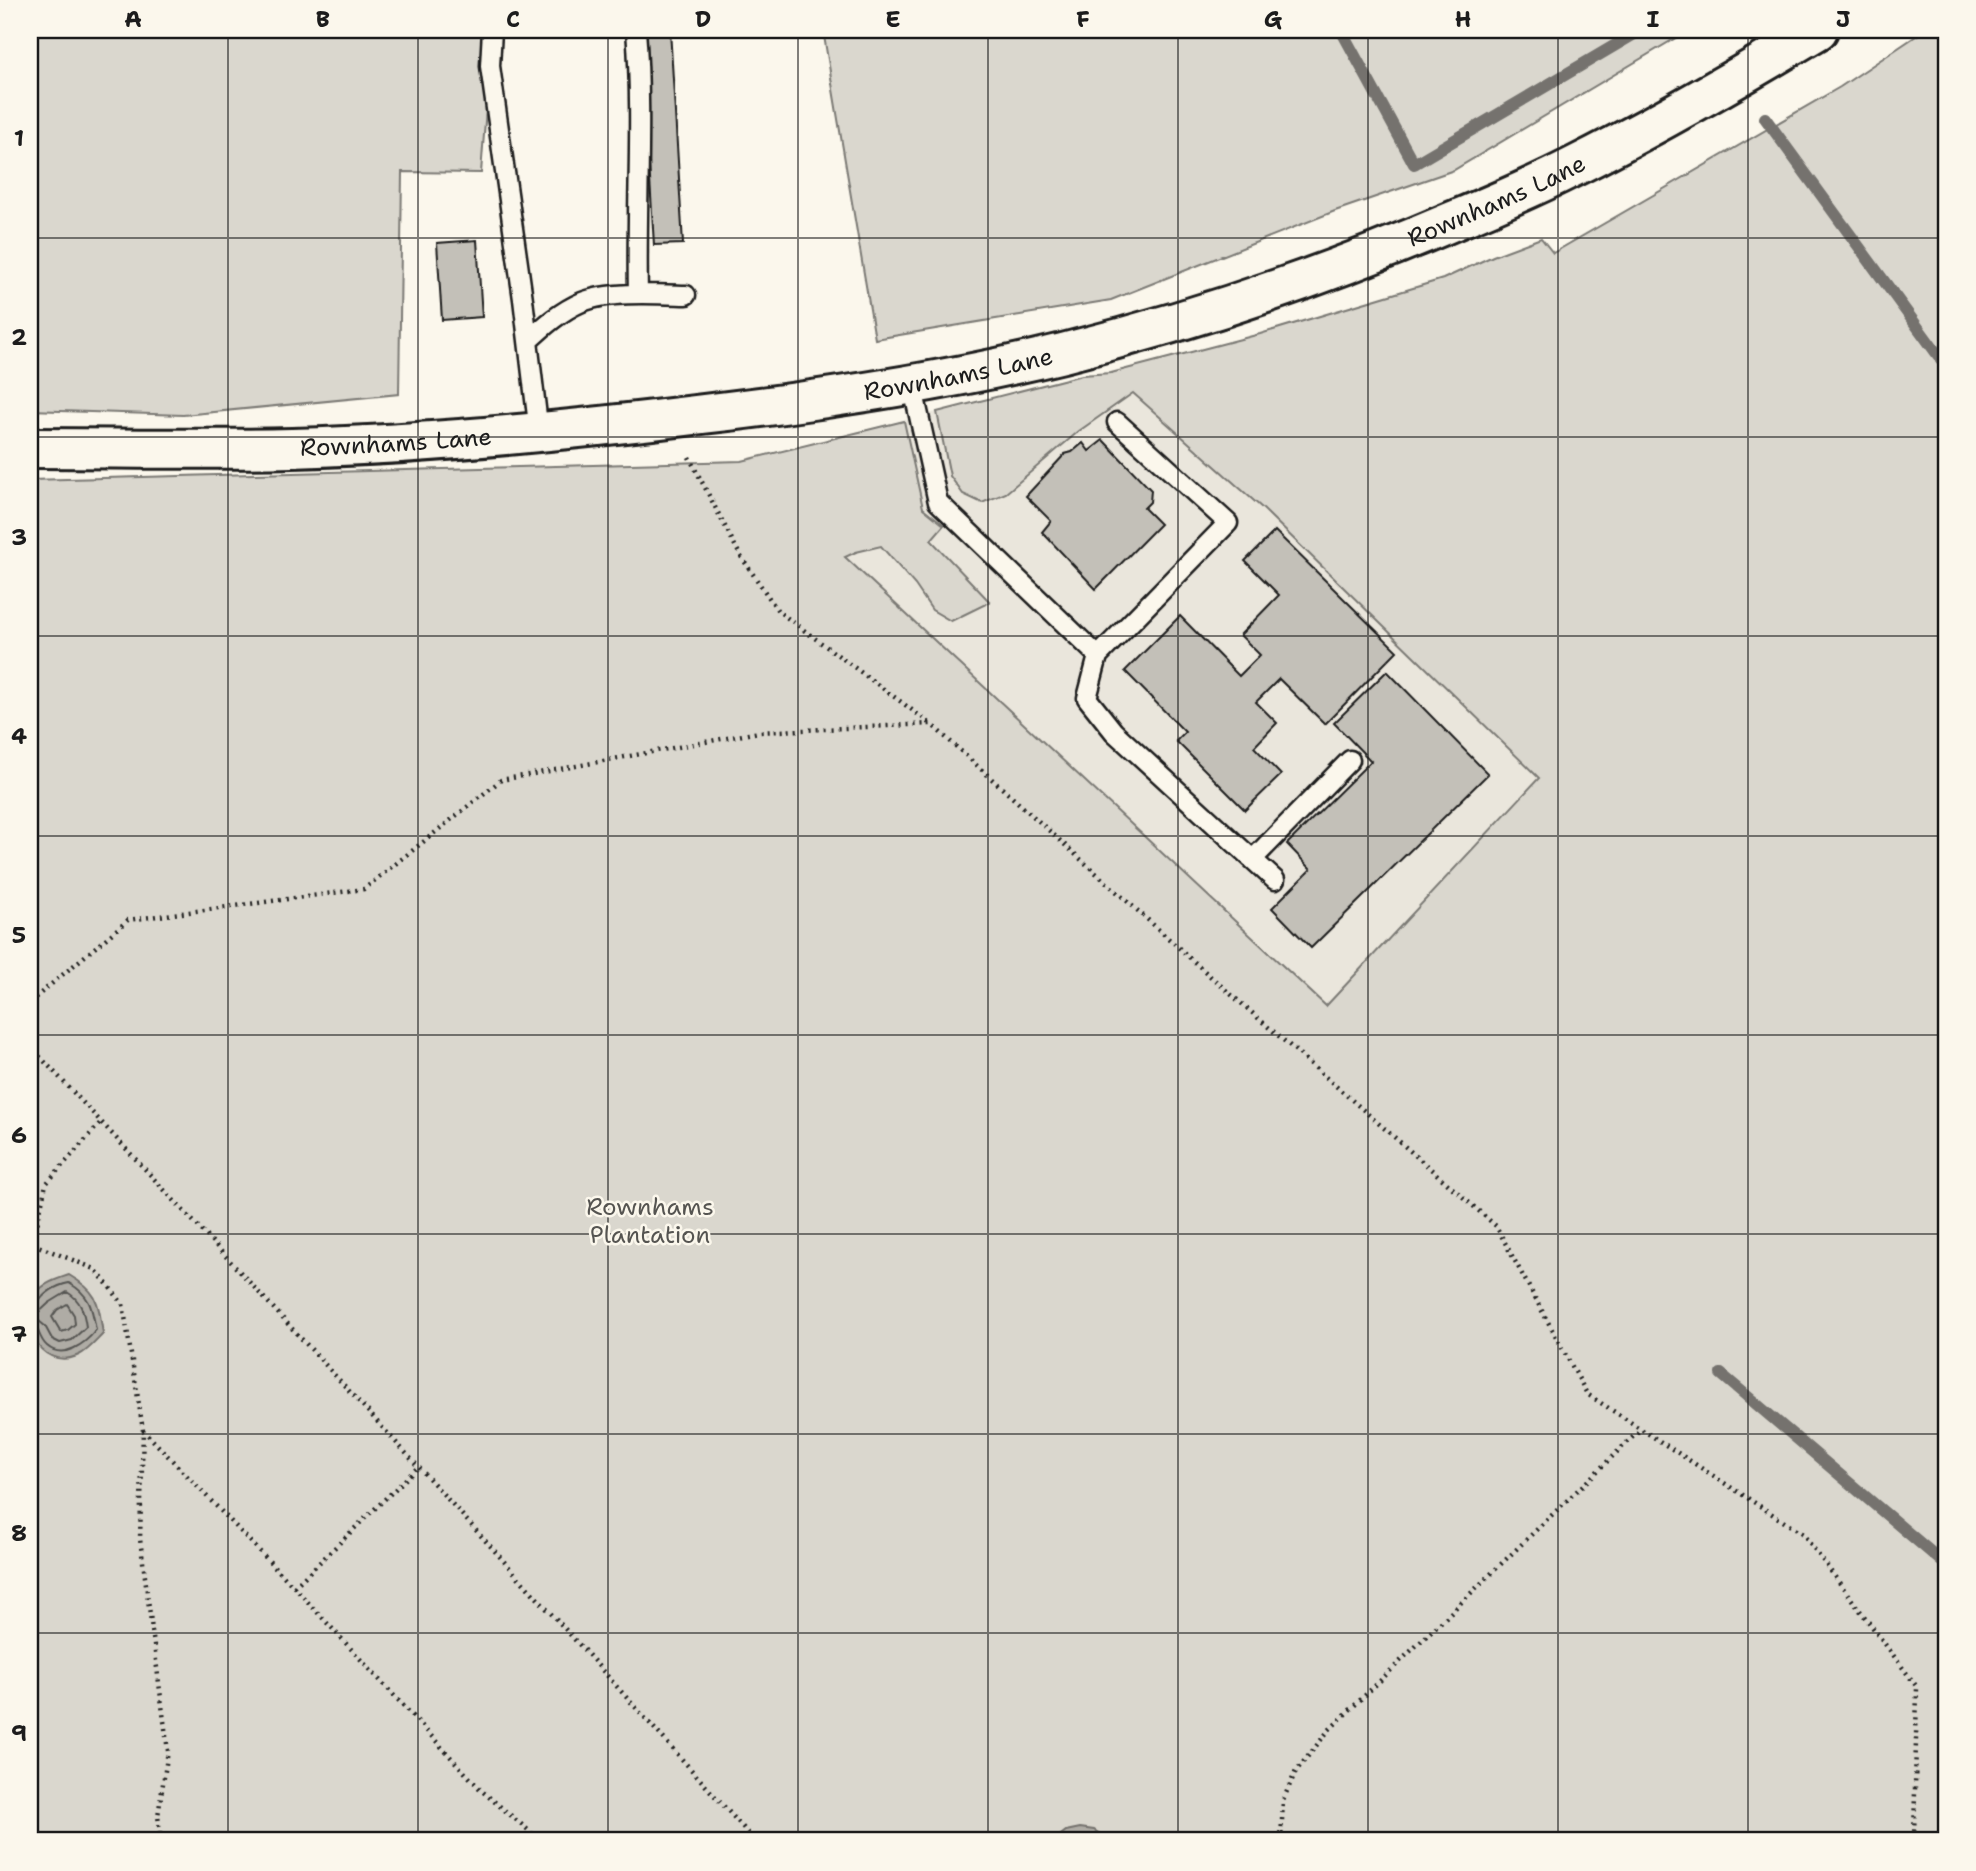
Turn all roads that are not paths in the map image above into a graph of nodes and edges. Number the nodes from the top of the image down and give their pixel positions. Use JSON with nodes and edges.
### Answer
{"nodes":[{"id":1,"x":492,"y":30,"type":"edge"},
{"id":2,"x":636,"y":30,"type":"edge"},
{"id":3,"x":1818,"y":30,"type":"edge"},
{"id":4,"x":638,"y":294,"type":"junction"},
{"id":5,"x":686,"y":295,"type":"dead end"},
{"id":6,"x":528,"y":341,"type":"junction"},
{"id":7,"x":912,"y":384,"type":"junction"},
{"id":8,"x":1117,"y":422,"type":"dead end"},
{"id":9,"x":539,"y":433,"type":"junction"},
{"id":10,"x":30,"y":448,"type":"edge"},
{"id":11,"x":1098,"y":656,"type":"junction"},
{"id":12,"x":1350,"y":760,"type":"dead end"},
{"id":13,"x":1252,"y":859,"type":"junction"},
{"id":14,"x":1275,"y":880,"type":"dead end"}],
"edges":[{"from":1,"to":6,"type":"lane"},
{"from":2,"to":4,"type":"lane"},
{"from":3,"to":7,"type":"street","name":"Rownhams Lane"},
{"from":4,"to":5,"type":"lane"},
{"from":4,"to":6,"type":"lane"},
{"from":6,"to":9,"type":"lane"},
{"from":7,"to":9,"type":"street","name":"Rownhams Lane"},
{"from":7,"to":11,"type":"lane"},
{"from":8,"to":11,"type":"lane"},
{"from":9,"to":10,"type":"street","name":"Rownhams Lane"},
{"from":11,"to":13,"type":"lane"},
{"from":12,"to":13,"type":"lane"},
{"from":13,"to":14,"type":"lane"}]}
